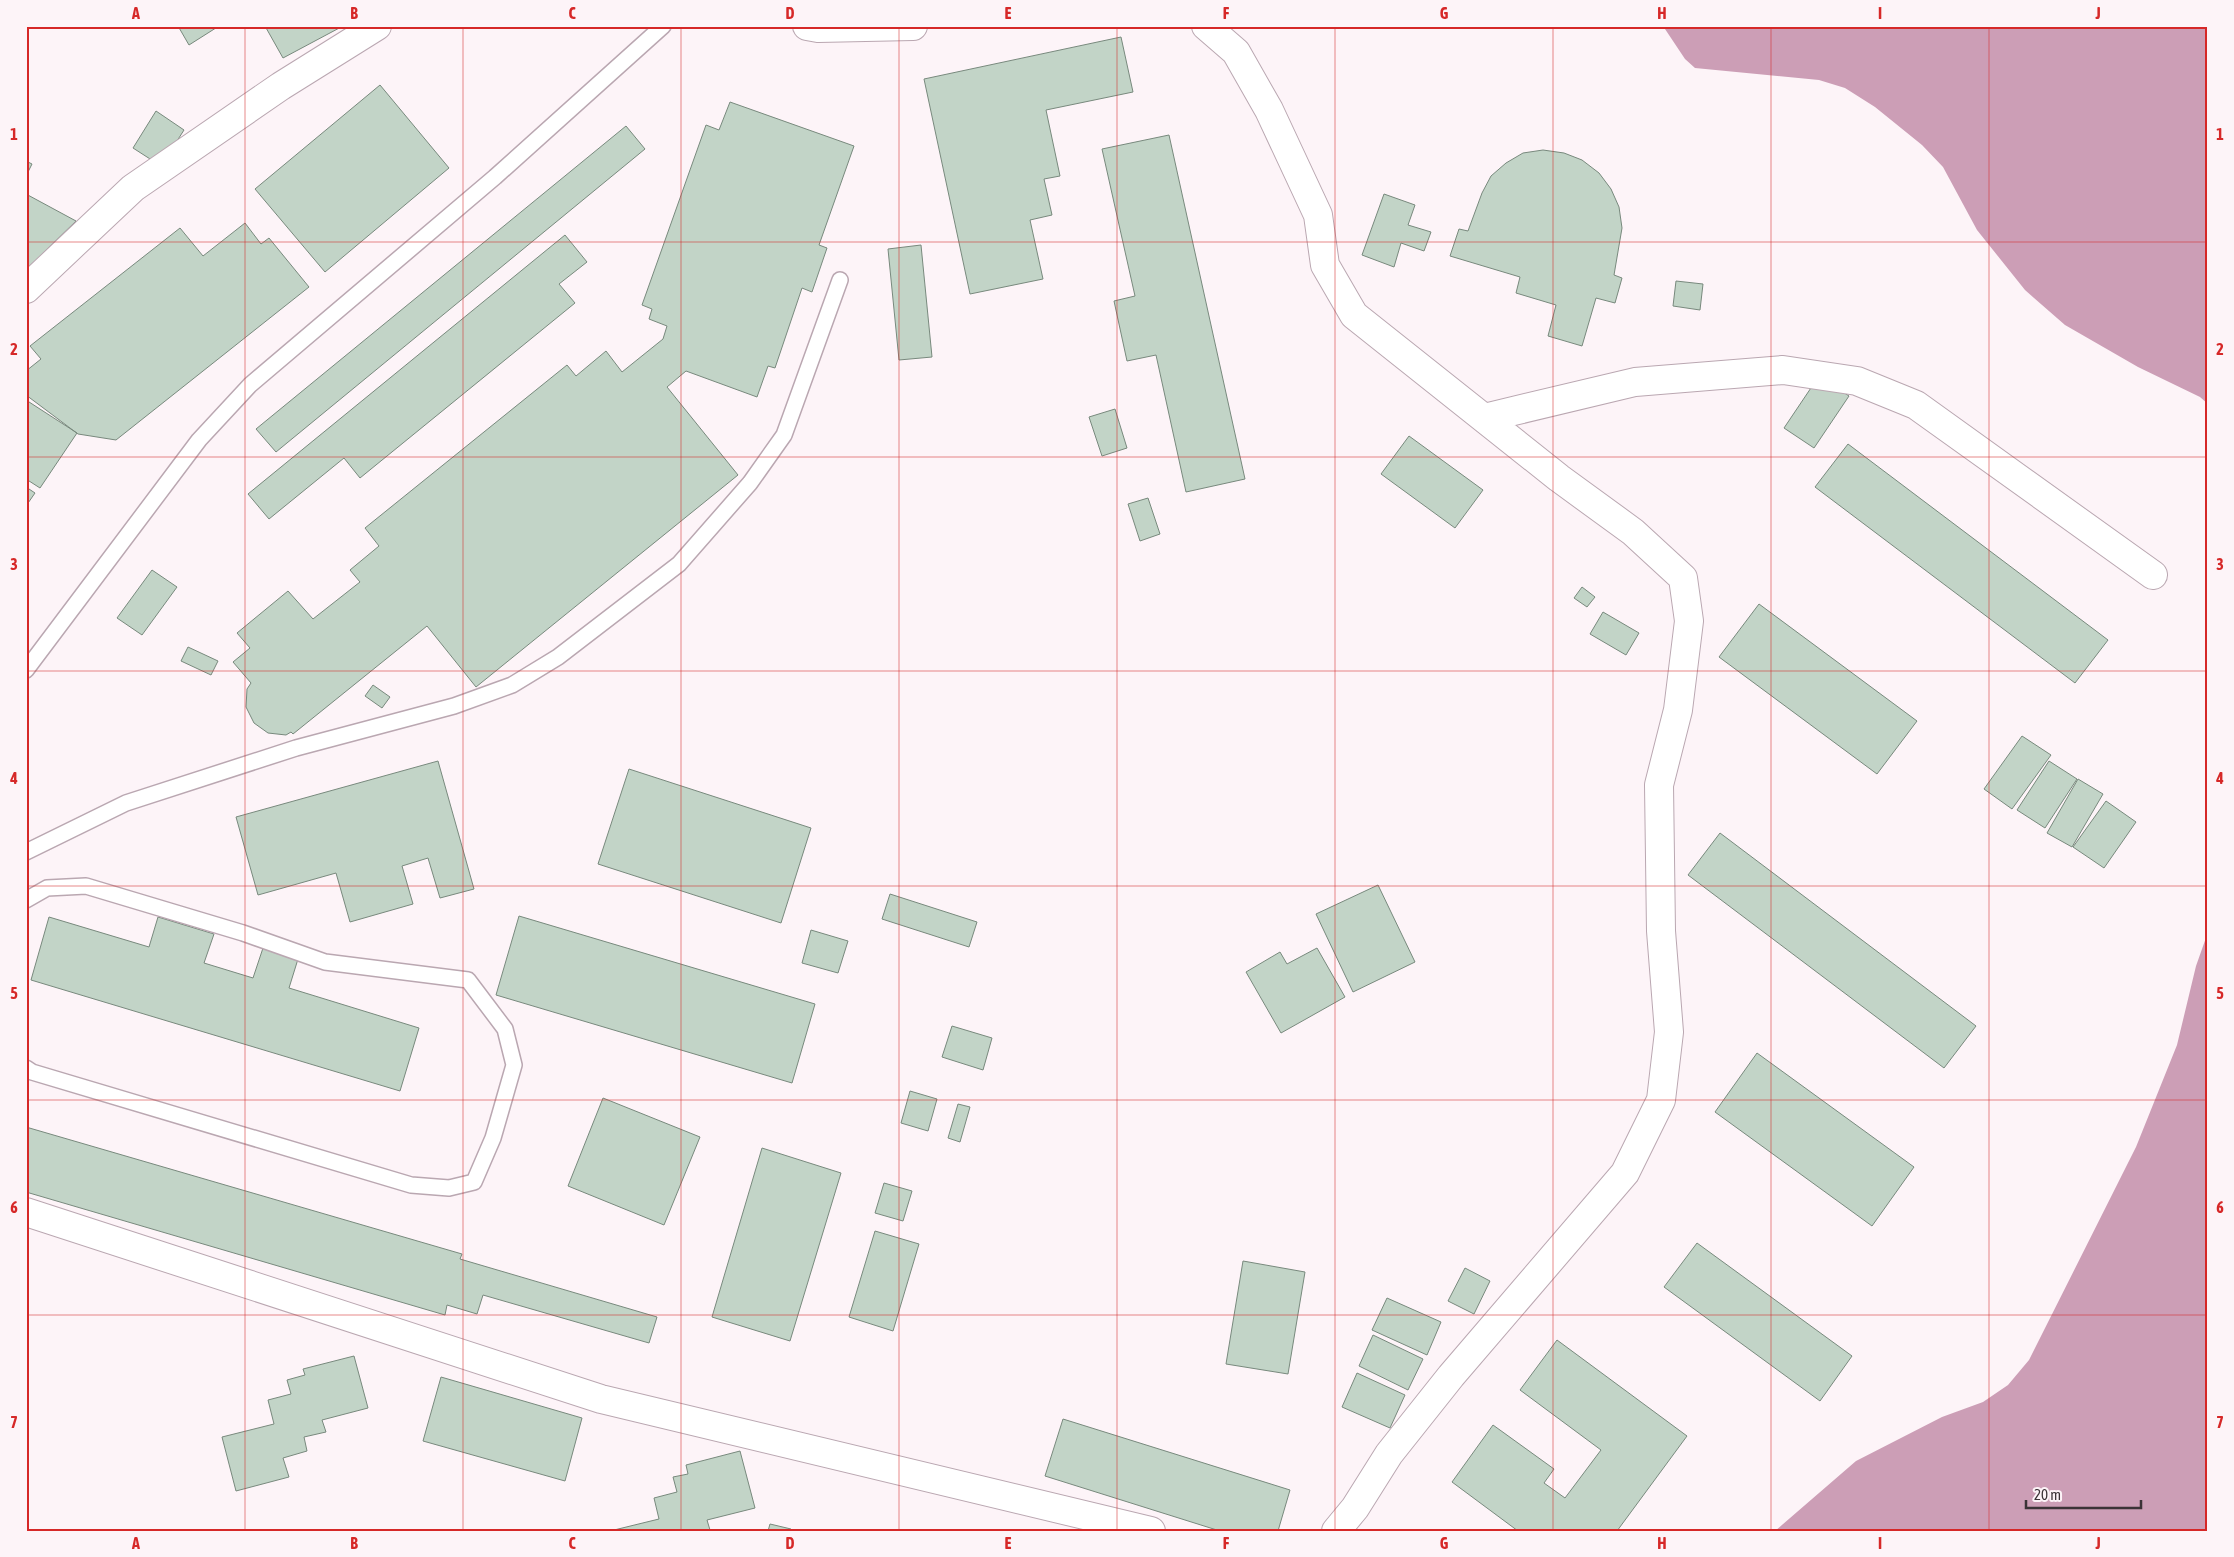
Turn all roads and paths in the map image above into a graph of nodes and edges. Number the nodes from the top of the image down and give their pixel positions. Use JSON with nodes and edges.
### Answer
{"nodes":[{"id":1,"x":377,"y":26,"type":"edge"},
{"id":2,"x":663,"y":26,"type":"edge"},
{"id":3,"x":807,"y":26,"type":"edge"},
{"id":4,"x":913,"y":26,"type":"edge"},
{"id":5,"x":1206,"y":26,"type":"edge"},
{"id":6,"x":840,"y":280,"type":"dead end"},
{"id":7,"x":26,"y":289,"type":"edge"},
{"id":8,"x":1484,"y":418,"type":"junction"},
{"id":9,"x":2153,"y":575,"type":"dead end"},
{"id":10,"x":26,"y":670,"type":"edge"},
{"id":11,"x":26,"y":852,"type":"edge"},
{"id":12,"x":26,"y":900,"type":"edge"},
{"id":13,"x":26,"y":1068,"type":"edge"},
{"id":14,"x":26,"y":1212,"type":"edge"},
{"id":15,"x":1151,"y":1531,"type":"edge"},
{"id":16,"x":1336,"y":1531,"type":"edge"}],
"edges":[{"from":1,"to":7,"type":"street"},
{"from":2,"to":10,"type":"lane"},
{"from":3,"to":4,"type":"street"},
{"from":5,"to":8,"type":"street"},
{"from":6,"to":11,"type":"lane"},
{"from":8,"to":9,"type":"street"},
{"from":8,"to":16,"type":"street"},
{"from":12,"to":13,"type":"lane"},
{"from":14,"to":15,"type":"street"}]}
